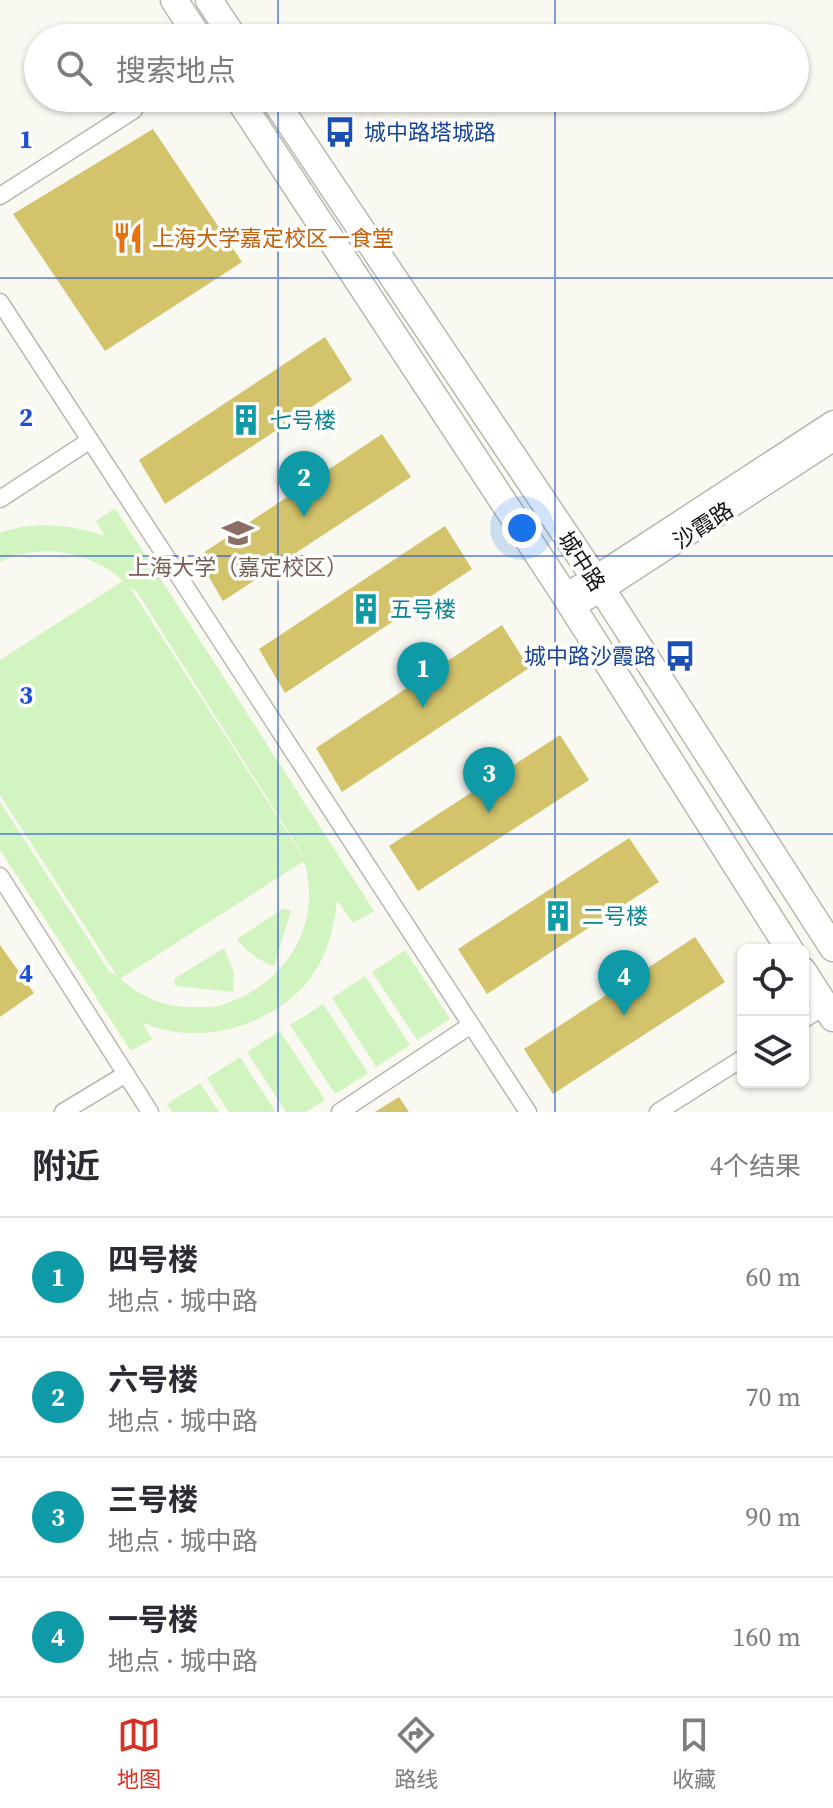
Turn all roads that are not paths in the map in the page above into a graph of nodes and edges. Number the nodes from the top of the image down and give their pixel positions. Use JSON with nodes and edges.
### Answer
{"nodes":[{"id":1,"x":174,"y":0,"type":"edge"},
{"id":2,"x":209,"y":0,"type":"edge"},
{"id":3,"x":190,"y":24,"type":"edge"},
{"id":4,"x":225,"y":24,"type":"edge"},
{"id":5,"x":131,"y":112,"type":"edge"},
{"id":6,"x":247,"y":112,"type":"edge"},
{"id":7,"x":282,"y":112,"type":"edge"},
{"id":8,"x":0,"y":196,"type":"edge"},
{"id":9,"x":0,"y":302,"type":"edge"},
{"id":10,"x":833,"y":421,"type":"edge"},
{"id":11,"x":89,"y":441,"type":"junction"},
{"id":12,"x":833,"y":441,"type":"edge"},
{"id":13,"x":0,"y":499,"type":"edge"},
{"id":14,"x":598,"y":584,"type":"junction"},
{"id":15,"x":568,"y":601,"type":"junction"},
{"id":16,"x":0,"y":876,"type":"edge"},
{"id":17,"x":786,"y":944,"type":"edge"},
{"id":18,"x":833,"y":948,"type":"edge"},
{"id":19,"x":809,"y":980,"type":"edge"},
{"id":20,"x":829,"y":1012,"type":"edge"},
{"id":21,"x":809,"y":1018,"type":"edge"},
{"id":22,"x":471,"y":1025,"type":"junction"},
{"id":23,"x":737,"y":1062,"type":"edge"},
{"id":24,"x":126,"y":1074,"type":"junction"},
{"id":25,"x":63,"y":1112,"type":"edge"},
{"id":26,"x":150,"y":1112,"type":"edge"},
{"id":27,"x":340,"y":1112,"type":"edge"},
{"id":28,"x":528,"y":1112,"type":"edge"},
{"id":29,"x":658,"y":1112,"type":"edge"}],
"edges":[{"from":1,"to":3,"type":"main road"},
{"from":2,"to":4,"type":"main road"},
{"from":5,"to":8,"type":"street"},
{"from":6,"to":15,"type":"main road","name":"城中路"},
{"from":7,"to":14,"type":"main road","name":"城中路"},
{"from":9,"to":11,"type":"street"},
{"from":10,"to":14,"type":"street"},
{"from":11,"to":13,"type":"street"},
{"from":11,"to":22,"type":"street"},
{"from":12,"to":14,"type":"street","name":"沙霞路"},
{"from":14,"to":15,"type":"street","name":"沙霞路"},
{"from":14,"to":18,"type":"main road","name":"城中路"},
{"from":15,"to":17,"type":"main road","name":"城中路"},
{"from":16,"to":24,"type":"street"},
{"from":19,"to":20,"type":"main road"},
{"from":20,"to":21,"type":"street"},
{"from":22,"to":27,"type":"street"},
{"from":22,"to":28,"type":"street"},
{"from":23,"to":29,"type":"street"},
{"from":24,"to":25,"type":"street"},
{"from":24,"to":26,"type":"street"}]}
